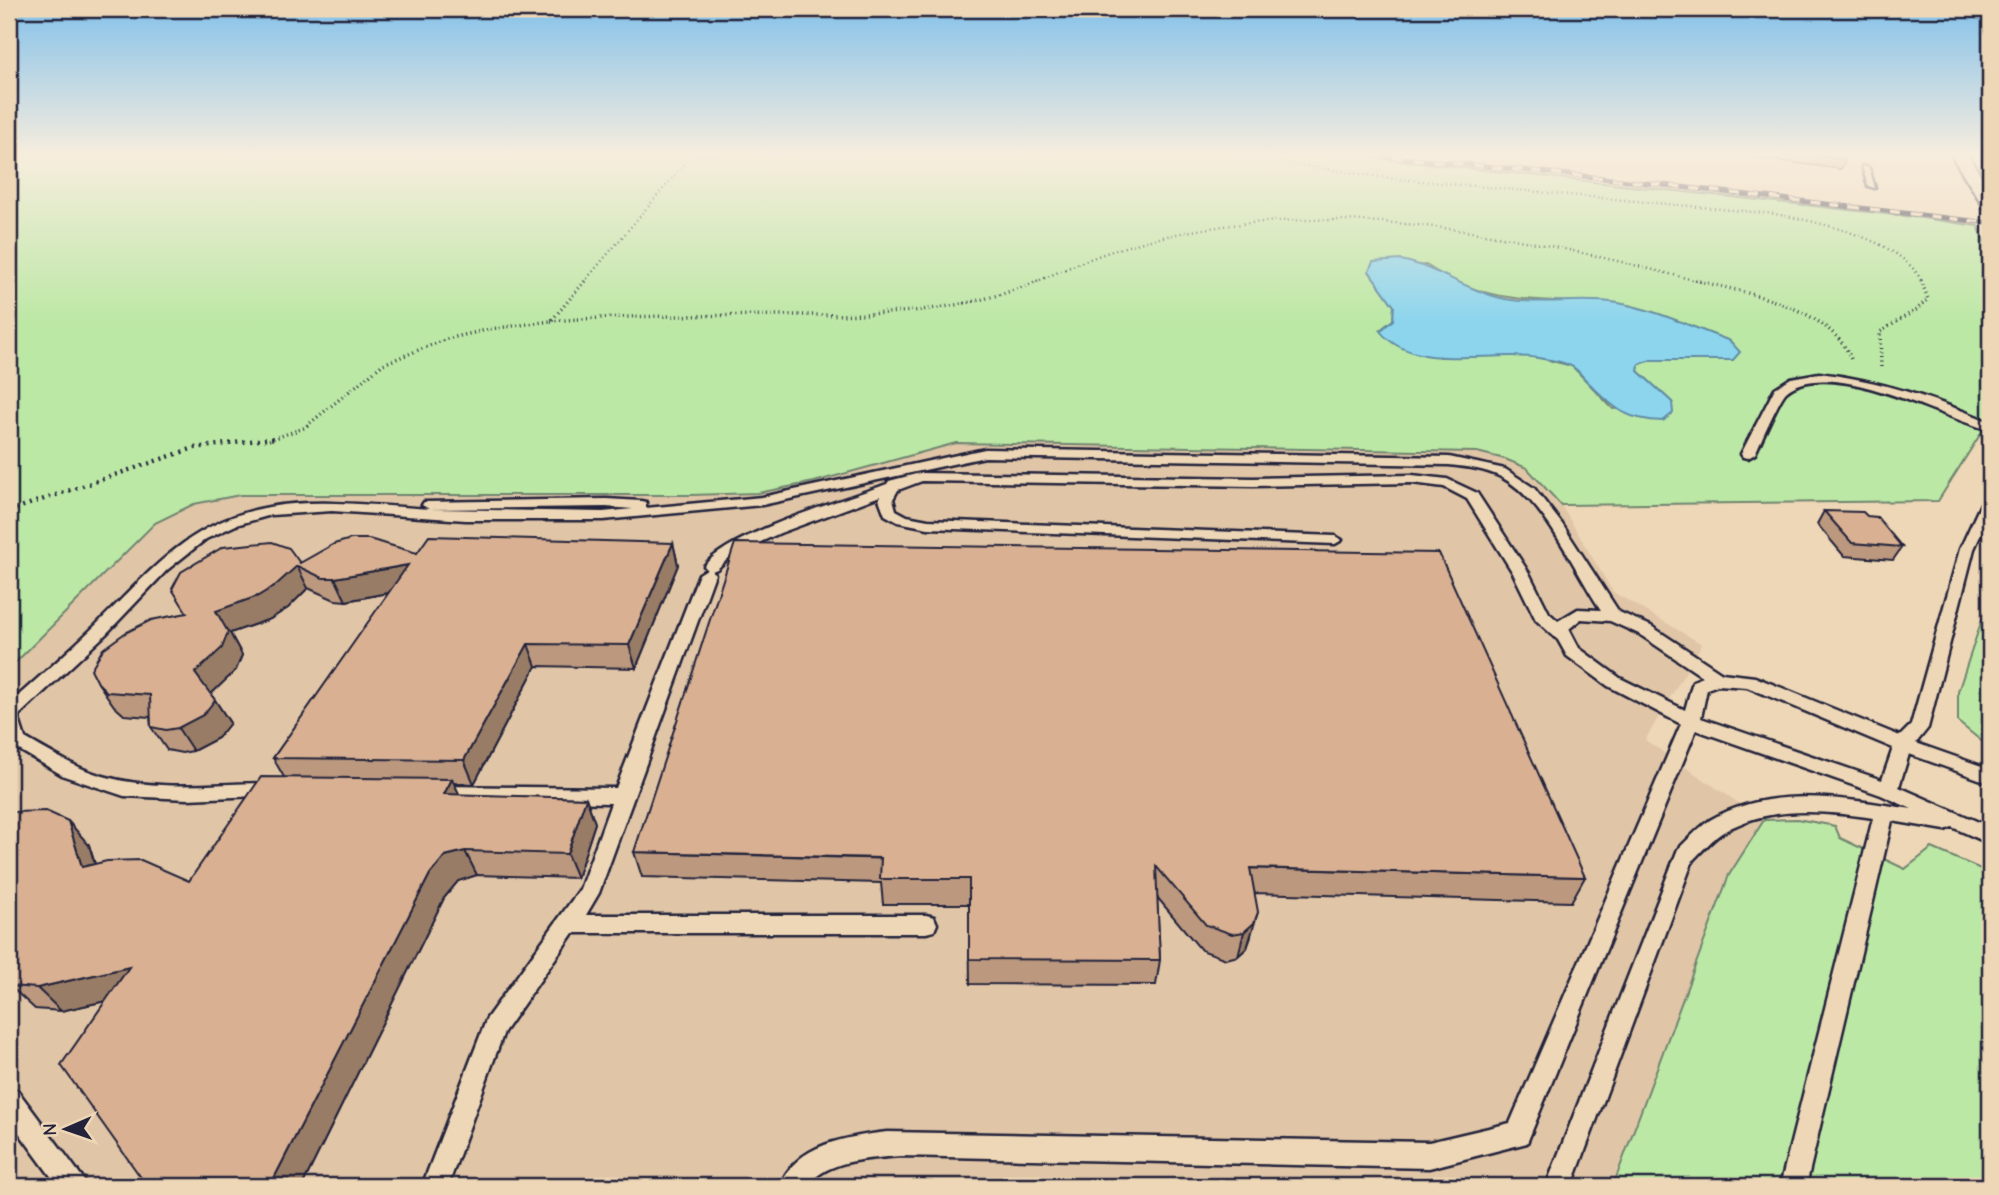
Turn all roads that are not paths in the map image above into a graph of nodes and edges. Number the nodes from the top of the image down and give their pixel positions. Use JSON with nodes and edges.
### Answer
{"nodes":[{"id":1,"x":1990,"y":426,"type":"edge"},
{"id":2,"x":1748,"y":454,"type":"dead end"},
{"id":3,"x":891,"y":480,"type":"junction"},
{"id":4,"x":1990,"y":499,"type":"edge"},
{"id":5,"x":1335,"y":540,"type":"dead end"},
{"id":6,"x":1613,"y":616,"type":"junction"},
{"id":7,"x":1564,"y":636,"type":"junction"},
{"id":8,"x":1718,"y":679,"type":"junction"},
{"id":9,"x":9,"y":716,"type":"edge"},
{"id":10,"x":1691,"y":722,"type":"junction"},
{"id":11,"x":1902,"y":746,"type":"junction"},
{"id":12,"x":1990,"y":776,"type":"edge"},
{"id":13,"x":287,"y":790,"type":"edge"},
{"id":14,"x":1888,"y":790,"type":"junction"},
{"id":15,"x":413,"y":792,"type":"edge"},
{"id":16,"x":623,"y":796,"type":"junction"},
{"id":17,"x":1884,"y":814,"type":"junction"},
{"id":18,"x":1965,"y":825,"type":"junction"},
{"id":19,"x":1990,"y":836,"type":"edge"},
{"id":20,"x":567,"y":924,"type":"junction"},
{"id":21,"x":926,"y":924,"type":"dead end"},
{"id":22,"x":9,"y":1099,"type":"edge"},
{"id":23,"x":73,"y":1186,"type":"edge"},
{"id":24,"x":435,"y":1186,"type":"edge"},
{"id":25,"x":793,"y":1186,"type":"edge"},
{"id":26,"x":1559,"y":1186,"type":"edge"},
{"id":27,"x":1793,"y":1186,"type":"edge"}],
"edges":[{"from":1,"to":2,"type":"lane"},
{"from":3,"to":5,"type":"lane"},
{"from":3,"to":6,"type":"lane"},
{"from":3,"to":7,"type":"lane"},
{"from":3,"to":9,"type":"lane"},
{"from":3,"to":16,"type":"lane"},
{"from":4,"to":11,"type":"lane"},
{"from":6,"to":7,"type":"lane"},
{"from":6,"to":8,"type":"lane"},
{"from":7,"to":10,"type":"lane"},
{"from":8,"to":10,"type":"lane"},
{"from":8,"to":11,"type":"lane"},
{"from":9,"to":13,"type":"lane"},
{"from":10,"to":14,"type":"lane"},
{"from":10,"to":25,"type":"lane"},
{"from":11,"to":12,"type":"lane"},
{"from":11,"to":14,"type":"lane"},
{"from":14,"to":18,"type":"lane"},
{"from":15,"to":16,"type":"lane"},
{"from":16,"to":20,"type":"lane"},
{"from":17,"to":18,"type":"lane"},
{"from":17,"to":26,"type":"lane"},
{"from":17,"to":27,"type":"lane"},
{"from":18,"to":19,"type":"lane"},
{"from":20,"to":21,"type":"lane"},
{"from":20,"to":24,"type":"lane"},
{"from":22,"to":23,"type":"lane"}]}
